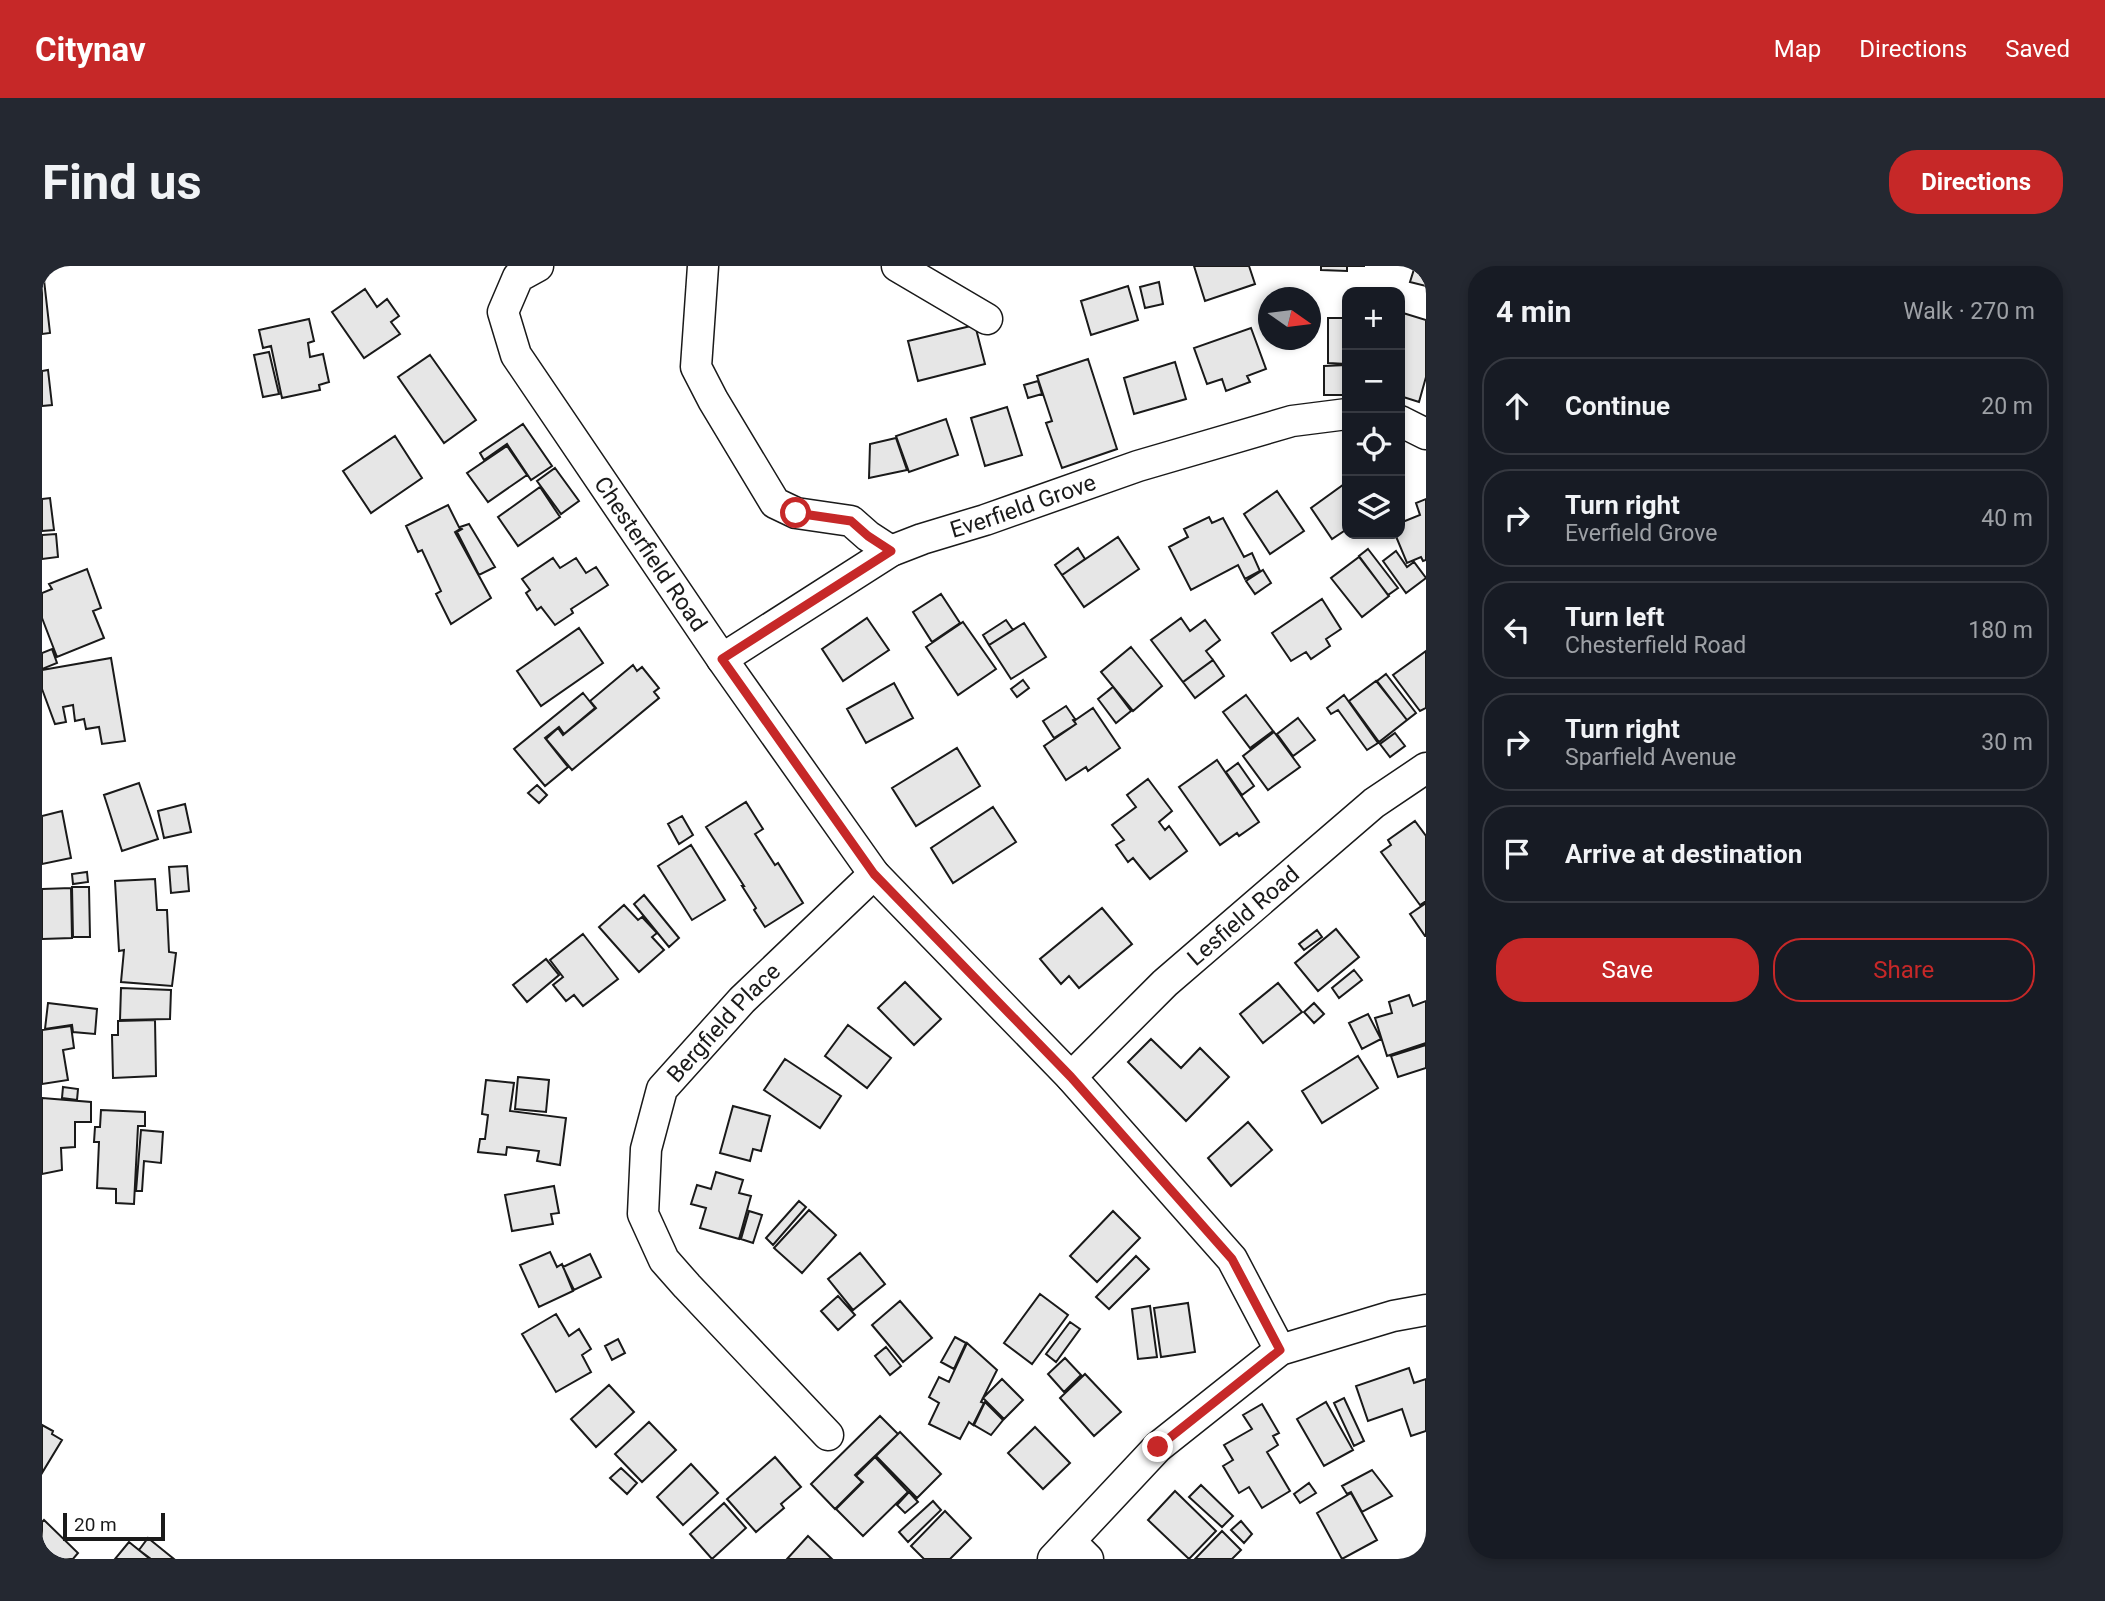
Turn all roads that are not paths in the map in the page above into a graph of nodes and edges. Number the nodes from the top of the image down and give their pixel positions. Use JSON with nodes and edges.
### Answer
{"nodes":[{"id":1,"x":703,"y":266,"type":"edge"},
{"id":2,"x":897,"y":266,"type":"edge"},
{"id":3,"x":531,"y":268,"type":"edge"},
{"id":4,"x":987,"y":319,"type":"dead end"},
{"id":5,"x":1342,"y":415,"type":"edge"},
{"id":6,"x":1405,"y":424,"type":"edge"},
{"id":7,"x":1426,"y":434,"type":"edge"},
{"id":8,"x":891,"y":551,"type":"junction"},
{"id":9,"x":722,"y":659,"type":"junction"},
{"id":10,"x":1426,"y":768,"type":"edge"},
{"id":11,"x":874,"y":874,"type":"junction"},
{"id":12,"x":1071,"y":1077,"type":"junction"},
{"id":13,"x":1426,"y":1310,"type":"edge"},
{"id":14,"x":1280,"y":1350,"type":"junction"},
{"id":15,"x":828,"y":1435,"type":"dead end"},
{"id":16,"x":1070,"y":1553,"type":"edge"}],
"edges":[{"from":1,"to":8,"type":"street"},
{"from":2,"to":4,"type":"street"},
{"from":3,"to":9,"type":"street","name":"Chesterfield Road"},
{"from":5,"to":8,"type":"street","name":"Everfield Grove"},
{"from":6,"to":7,"type":"street"},
{"from":8,"to":9,"type":"street","name":"Everfield Grove"},
{"from":9,"to":11,"type":"street","name":"Chesterfield Road"},
{"from":10,"to":12,"type":"street","name":"Lesfield Road"},
{"from":11,"to":12,"type":"street","name":"Chesterfield Road"},
{"from":11,"to":15,"type":"street","name":"Bergfield Place"},
{"from":12,"to":14,"type":"street","name":"Chesterfield Road"},
{"from":13,"to":14,"type":"street"},
{"from":14,"to":16,"type":"street"}]}
